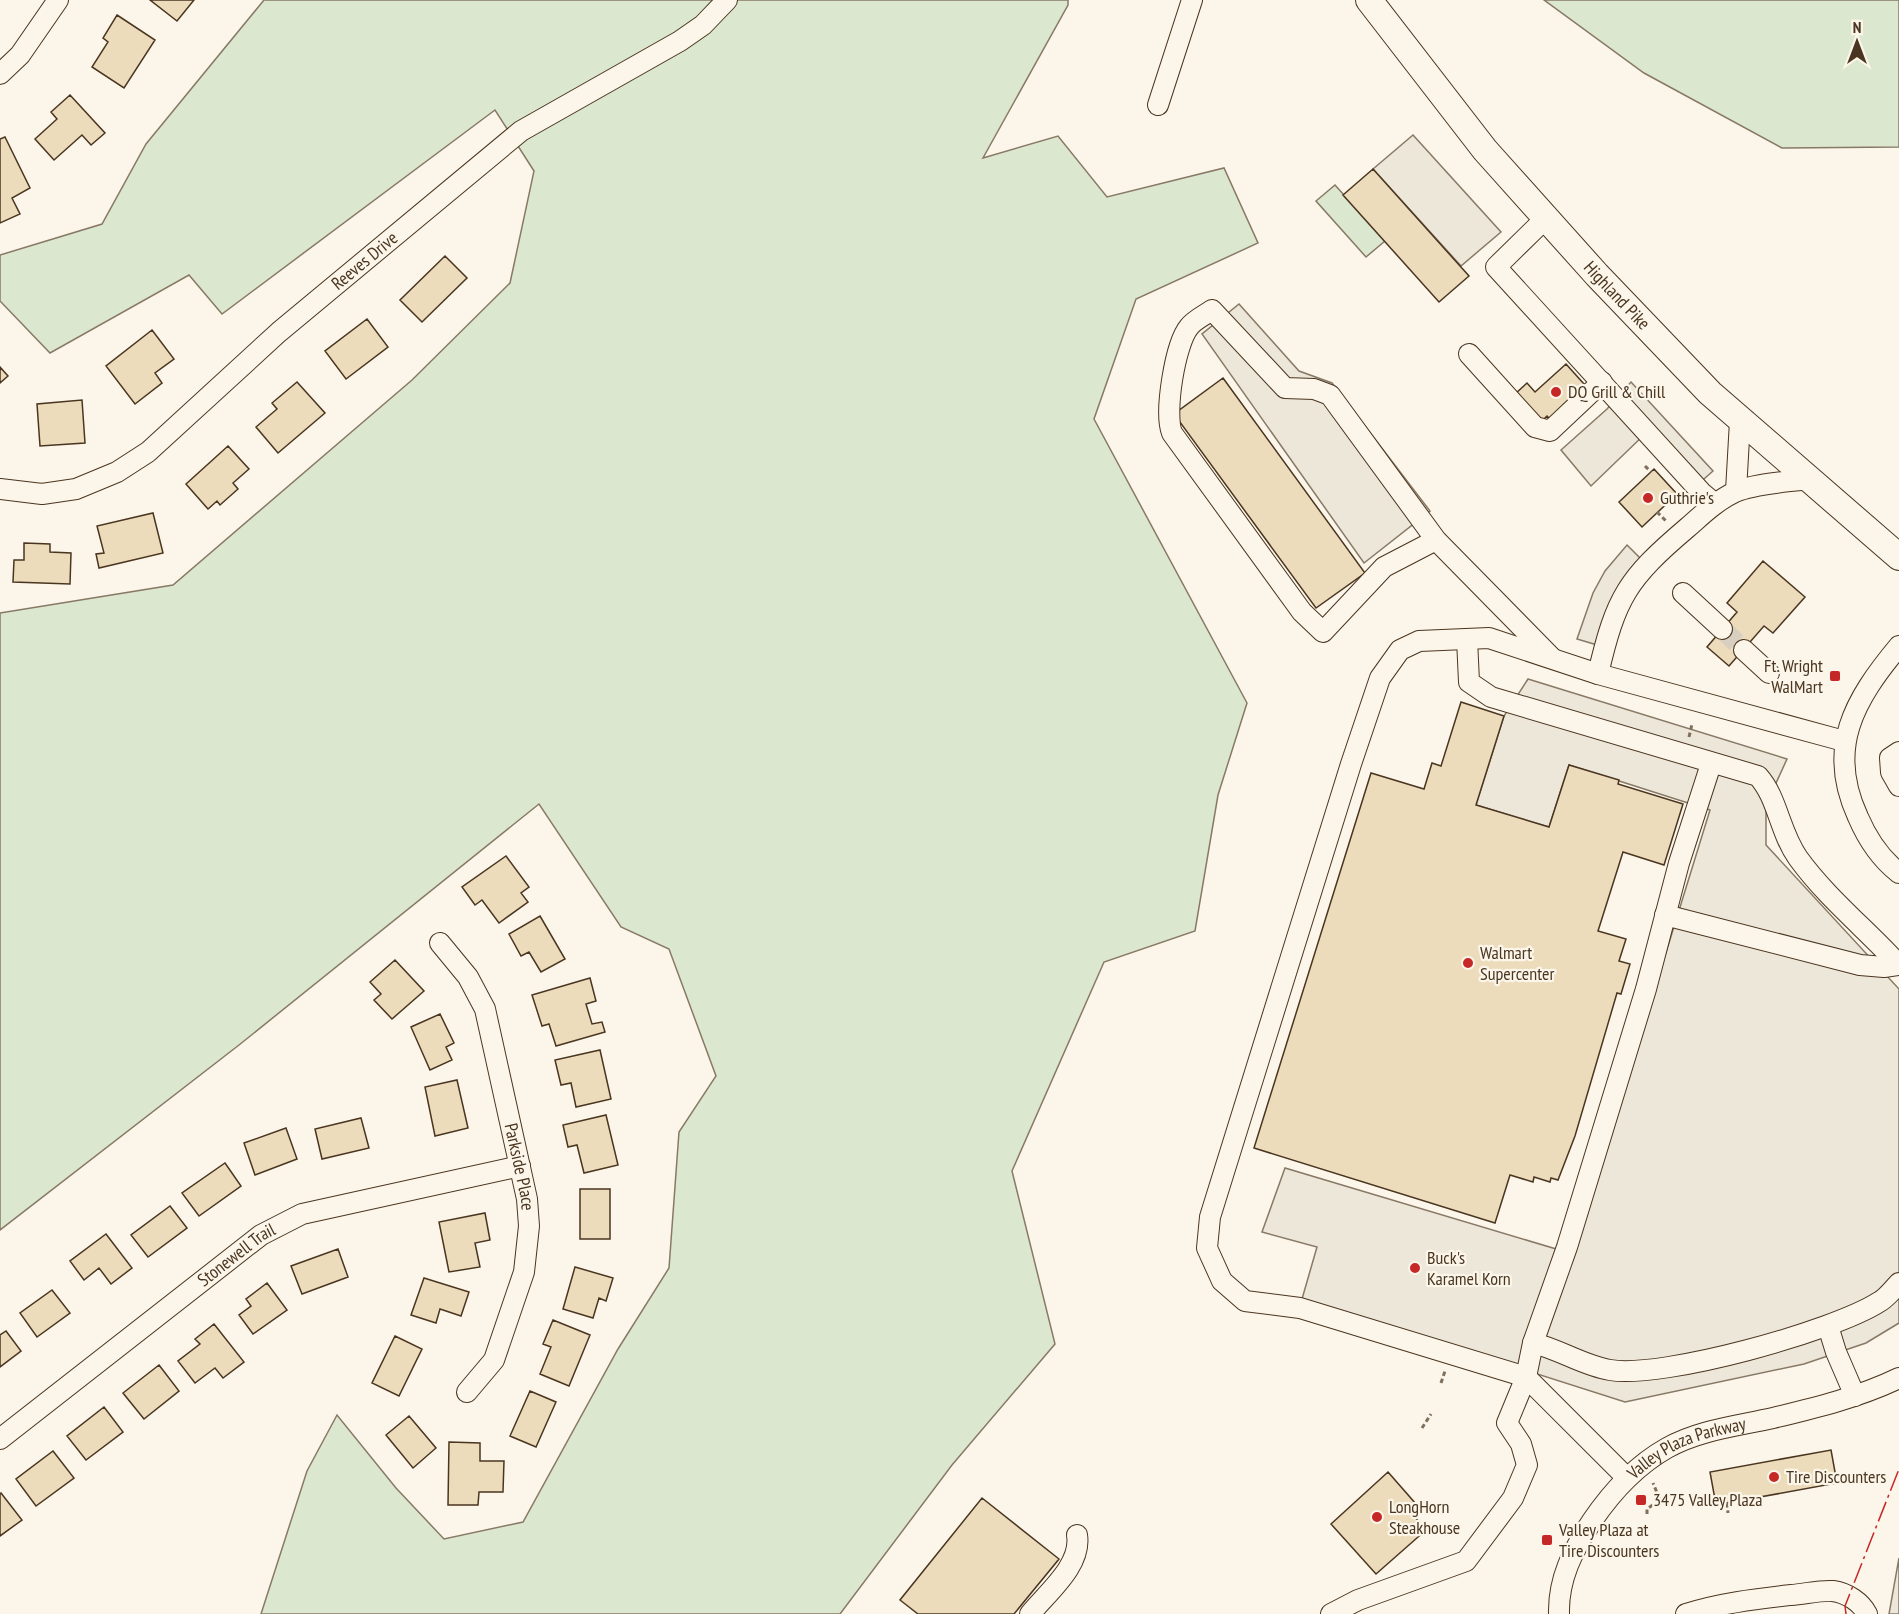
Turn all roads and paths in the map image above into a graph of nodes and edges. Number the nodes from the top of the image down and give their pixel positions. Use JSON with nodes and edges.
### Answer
{"nodes":[{"id":1,"x":58,"y":0,"type":"edge"},
{"id":2,"x":727,"y":0,"type":"edge"},
{"id":3,"x":1192,"y":0,"type":"edge"},
{"id":4,"x":1369,"y":0,"type":"edge"},
{"id":5,"x":0,"y":74,"type":"edge"},
{"id":6,"x":1158,"y":105,"type":"dead end"},
{"id":7,"x":1546,"y":218,"type":"junction"},
{"id":8,"x":1469,"y":354,"type":"dead end"},
{"id":9,"x":1602,"y":382,"type":"junction"},
{"id":10,"x":1740,"y":421,"type":"junction"},
{"id":11,"x":1645,"y":466,"type":"dead end"},
{"id":12,"x":1651,"y":472,"type":"dead end"},
{"id":13,"x":1807,"y":480,"type":"junction"},
{"id":14,"x":0,"y":489,"type":"edge"},
{"id":15,"x":1736,"y":491,"type":"junction"},
{"id":16,"x":1715,"y":504,"type":"junction"},
{"id":17,"x":1657,"y":512,"type":"dead end"},
{"id":18,"x":1671,"y":527,"type":"dead end"},
{"id":19,"x":1436,"y":540,"type":"junction"},
{"id":20,"x":1899,"y":557,"type":"edge"},
{"id":21,"x":1683,"y":592,"type":"dead end"},
{"id":22,"x":1722,"y":629,"type":"tunnel mouth"},
{"id":23,"x":1467,"y":639,"type":"junction"},
{"id":24,"x":1899,"y":646,"type":"edge"},
{"id":25,"x":1744,"y":650,"type":"tunnel mouth"},
{"id":26,"x":1553,"y":659,"type":"junction"},
{"id":27,"x":1769,"y":673,"type":"dead end"},
{"id":28,"x":1598,"y":674,"type":"junction"},
{"id":29,"x":1844,"y":741,"type":"junction"},
{"id":30,"x":1899,"y":752,"type":"edge"},
{"id":31,"x":1712,"y":764,"type":"junction"},
{"id":32,"x":1899,"y":786,"type":"edge"},
{"id":33,"x":1899,"y":873,"type":"edge"},
{"id":34,"x":1665,"y":915,"type":"junction"},
{"id":35,"x":440,"y":944,"type":"dead end"},
{"id":36,"x":1899,"y":965,"type":"edge"},
{"id":37,"x":520,"y":1166,"type":"junction"},
{"id":38,"x":1899,"y":1283,"type":"edge"},
{"id":39,"x":1828,"y":1326,"type":"junction"},
{"id":40,"x":1533,"y":1343,"type":"junction"},
{"id":41,"x":1445,"y":1370,"type":"dead end"},
{"id":42,"x":1526,"y":1377,"type":"junction"},
{"id":43,"x":1899,"y":1378,"type":"edge"},
{"id":44,"x":1441,"y":1383,"type":"dead end"},
{"id":45,"x":467,"y":1392,"type":"dead end"},
{"id":46,"x":1855,"y":1396,"type":"junction"},
{"id":47,"x":1431,"y":1414,"type":"dead end"},
{"id":48,"x":1422,"y":1428,"type":"dead end"},
{"id":49,"x":0,"y":1439,"type":"edge"},
{"id":50,"x":1627,"y":1478,"type":"junction"},
{"id":51,"x":1653,"y":1483,"type":"dead end"},
{"id":52,"x":1727,"y":1503,"type":"dead end"},
{"id":53,"x":1728,"y":1513,"type":"dead end"},
{"id":54,"x":1647,"y":1514,"type":"dead end"},
{"id":55,"x":1077,"y":1535,"type":"dead end"},
{"id":56,"x":1030,"y":1614,"type":"edge"},
{"id":57,"x":1331,"y":1614,"type":"edge"},
{"id":58,"x":1559,"y":1614,"type":"edge"},
{"id":59,"x":1686,"y":1614,"type":"edge"},
{"id":60,"x":1867,"y":1614,"type":"edge"}],
"edges":[{"from":1,"to":5,"type":"street"},
{"from":2,"to":14,"type":"street","name":"Reeves Drive"},
{"from":3,"to":6,"type":"street"},
{"from":4,"to":7,"type":"main road","name":"Highland Pike"},
{"from":7,"to":9,"type":"street"},
{"from":7,"to":10,"type":"main road","name":"Highland Pike"},
{"from":8,"to":9,"type":"street"},
{"from":9,"to":16,"type":"street"},
{"from":10,"to":13,"type":"main road","name":"Highland Pike"},
{"from":10,"to":15,"type":"street"},
{"from":11,"to":12,"type":"path"},
{"from":13,"to":15,"type":"street"},
{"from":13,"to":20,"type":"main road","name":"Highland Pike"},
{"from":15,"to":16,"type":"street"},
{"from":16,"to":28,"type":"street"},
{"from":17,"to":18,"type":"path"},
{"from":19,"to":19,"type":"street"},
{"from":19,"to":26,"type":"street"},
{"from":21,"to":22,"type":"street"},
{"from":23,"to":26,"type":"street"},
{"from":23,"to":31,"type":"street"},
{"from":23,"to":42,"type":"street"},
{"from":24,"to":29,"type":"street"},
{"from":25,"to":27,"type":"street"},
{"from":26,"to":28,"type":"street"},
{"from":28,"to":29,"type":"street"},
{"from":29,"to":33,"type":"street"},
{"from":30,"to":32,"type":"street"},
{"from":31,"to":34,"type":"street"},
{"from":31,"to":36,"type":"street"},
{"from":34,"to":36,"type":"street"},
{"from":34,"to":40,"type":"street"},
{"from":35,"to":37,"type":"street","name":"Parkside Place"},
{"from":37,"to":45,"type":"street","name":"Parkside Place"},
{"from":37,"to":49,"type":"street","name":"Stonewell Trail"},
{"from":38,"to":39,"type":"street"},
{"from":39,"to":40,"type":"street"},
{"from":39,"to":46,"type":"street"},
{"from":40,"to":42,"type":"street"},
{"from":41,"to":44,"type":"path"},
{"from":42,"to":50,"type":"street"},
{"from":42,"to":57,"type":"street"},
{"from":43,"to":46,"type":"street","name":"Valley Plaza Parkway"},
{"from":46,"to":50,"type":"street","name":"Valley Plaza Parkway"},
{"from":47,"to":48,"type":"path"},
{"from":50,"to":58,"type":"street","name":"Valley Plaza Parkway"},
{"from":51,"to":54,"type":"path"},
{"from":52,"to":53,"type":"path"},
{"from":55,"to":56,"type":"street"},
{"from":59,"to":60,"type":"street"}]}
